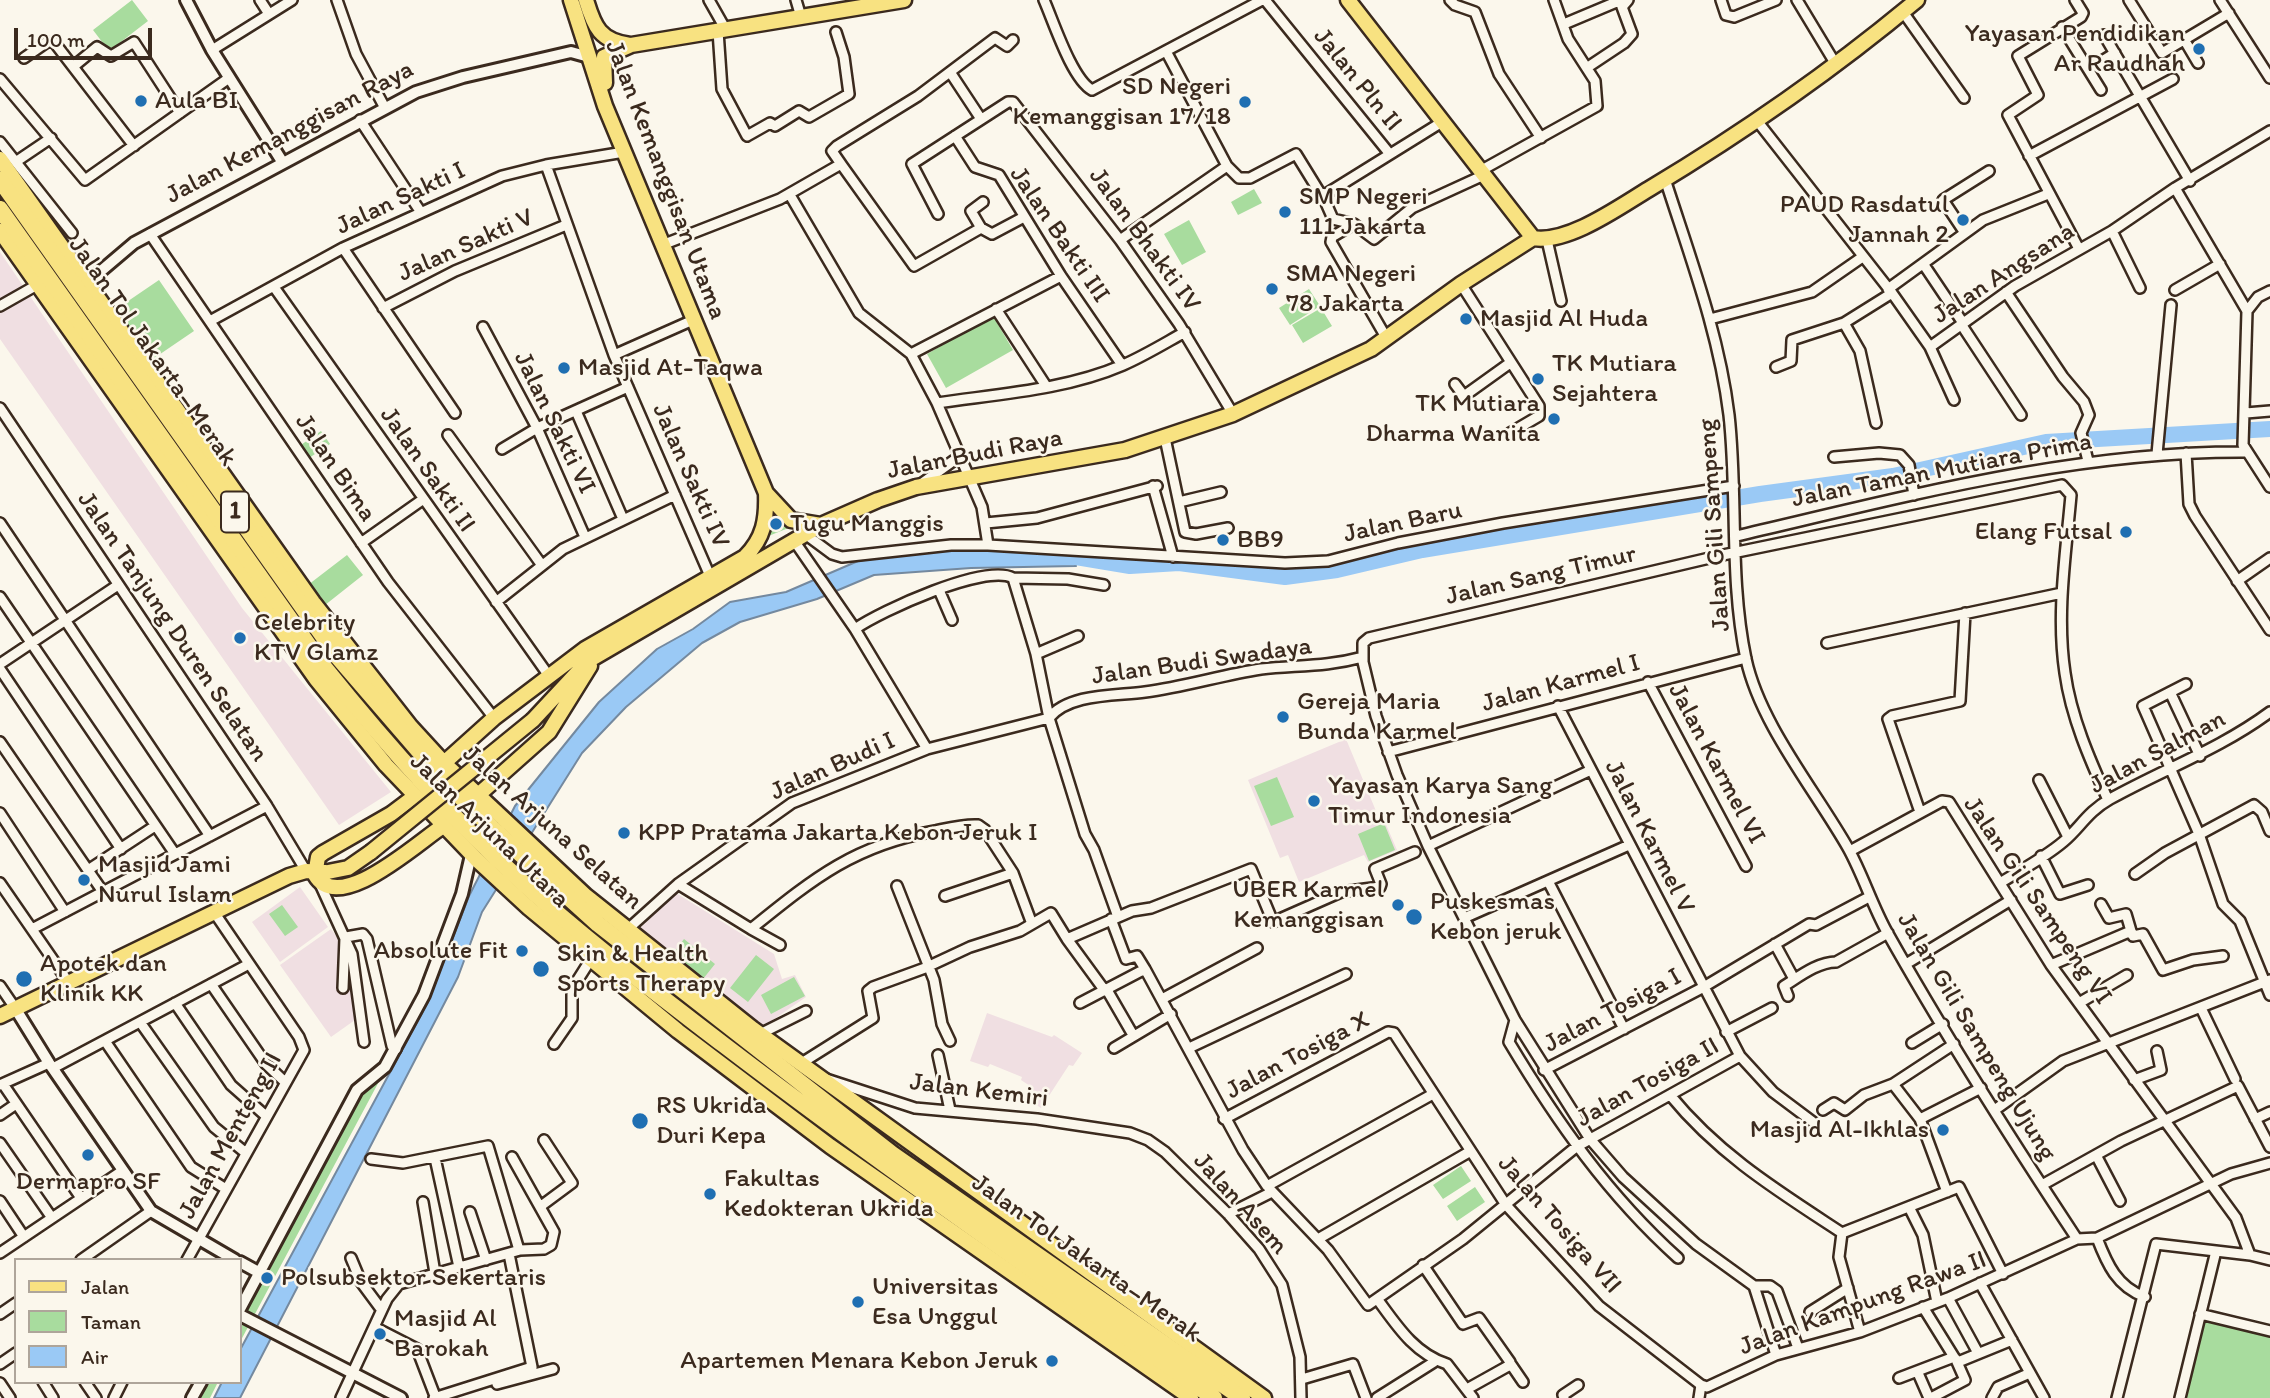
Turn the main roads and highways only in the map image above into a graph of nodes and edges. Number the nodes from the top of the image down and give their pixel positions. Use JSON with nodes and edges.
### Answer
{"nodes":[{"id":1,"x":571,"y":0,"type":"edge"},
{"id":2,"x":586,"y":0,"type":"edge"},
{"id":3,"x":904,"y":0,"type":"edge"},
{"id":4,"x":1348,"y":0,"type":"edge"},
{"id":5,"x":1917,"y":0,"type":"edge"},
{"id":6,"x":631,"y":45,"type":"junction"},
{"id":7,"x":605,"y":106,"type":"junction"},
{"id":8,"x":0,"y":159,"type":"edge"},
{"id":9,"x":0,"y":180,"type":"edge"},
{"id":10,"x":0,"y":209,"type":"edge"},
{"id":11,"x":0,"y":231,"type":"edge"},
{"id":12,"x":1540,"y":239,"type":"junction"},
{"id":13,"x":766,"y":493,"type":"junction"},
{"id":14,"x":821,"y":525,"type":"junction"},
{"id":15,"x":754,"y":547,"type":"joint"},
{"id":16,"x":590,"y":653,"type":"junction"},
{"id":17,"x":444,"y":763,"type":"junction"},
{"id":18,"x":415,"y":796,"type":"junction"},
{"id":19,"x":477,"y":796,"type":"junction"},
{"id":20,"x":496,"y":822,"type":"junction"},
{"id":21,"x":443,"y":826,"type":"junction"},
{"id":22,"x":527,"y":851,"type":"junction"},
{"id":23,"x":476,"y":853,"type":"junction"},
{"id":24,"x":316,"y":874,"type":"junction"},
{"id":25,"x":514,"y":885,"type":"junction"},
{"id":26,"x":0,"y":1016,"type":"edge"},
{"id":27,"x":1191,"y":1398,"type":"edge"},
{"id":28,"x":1214,"y":1398,"type":"edge"},
{"id":29,"x":1242,"y":1398,"type":"edge"},
{"id":30,"x":1264,"y":1398,"type":"edge"}],
"edges":[{"from":1,"to":7,"type":"main road","name":"Jalan Kemanggisan Utama"},
{"from":2,"to":6,"type":"main road","name":"Jalan Kemanggisan Utama"},
{"from":3,"to":6,"type":"main road"},
{"from":4,"to":12,"type":"main road"},
{"from":5,"to":12,"type":"main road"},
{"from":6,"to":7,"type":"main road"},
{"from":7,"to":13,"type":"main road","name":"Jalan Kemanggisan Utama"},
{"from":8,"to":17,"type":"main road","name":"Jalan Arjuna Selatan"},
{"from":9,"to":20,"type":"highway","name":"Jalan Tol Jakarta–Merak","number":"1"},
{"from":10,"to":23,"type":"highway","name":"Jalan Tol Jakarta–Merak","number":"1"},
{"from":11,"to":18,"type":"main road","name":"Jalan Arjuna Utara"},
{"from":12,"to":14,"type":"main road","name":"Jalan Budi Raya"},
{"from":13,"to":14,"type":"main road","name":"Jalan Kemanggisan Utama"},
{"from":13,"to":15,"type":"main road","name":"Jalan Kemanggisan Utama"},
{"from":14,"to":16,"type":"main road","name":"Jalan Budi Raya"},
{"from":15,"to":16,"type":"main road","name":"Jalan Budi Raya"},
{"from":16,"to":17,"type":"main road","name":"Jalan Budi Raya"},
{"from":16,"to":19,"type":"main road","name":"Jalan Budi Raya"},
{"from":16,"to":24,"type":"main road","bridge":true},
{"from":17,"to":19,"type":"main road","name":"Jalan Arjuna Selatan"},
{"from":18,"to":21,"type":"main road","name":"Jalan Arjuna Utara"},
{"from":18,"to":24,"type":"main road"},
{"from":19,"to":20,"type":"main road","name":"Jalan Arjuna Selatan"},
{"from":20,"to":22,"type":"highway","name":"Jalan Tol Jakarta–Merak","number":"1"},
{"from":21,"to":23,"type":"main road","name":"Jalan Arjuna Utara"},
{"from":21,"to":24,"type":"main road"},
{"from":22,"to":29,"type":"highway","name":"Jalan Tol Jakarta–Merak","number":"1"},
{"from":22,"to":30,"type":"main road","name":"Jalan Arjuna Selatan"},
{"from":23,"to":25,"type":"highway","name":"Jalan Tol Jakarta–Merak","number":"1"},
{"from":24,"to":26,"type":"main road"},
{"from":25,"to":27,"type":"main road","name":"Jalan Arjuna Utara"},
{"from":25,"to":28,"type":"highway","name":"Jalan Tol Jakarta–Merak","number":"1"}]}
